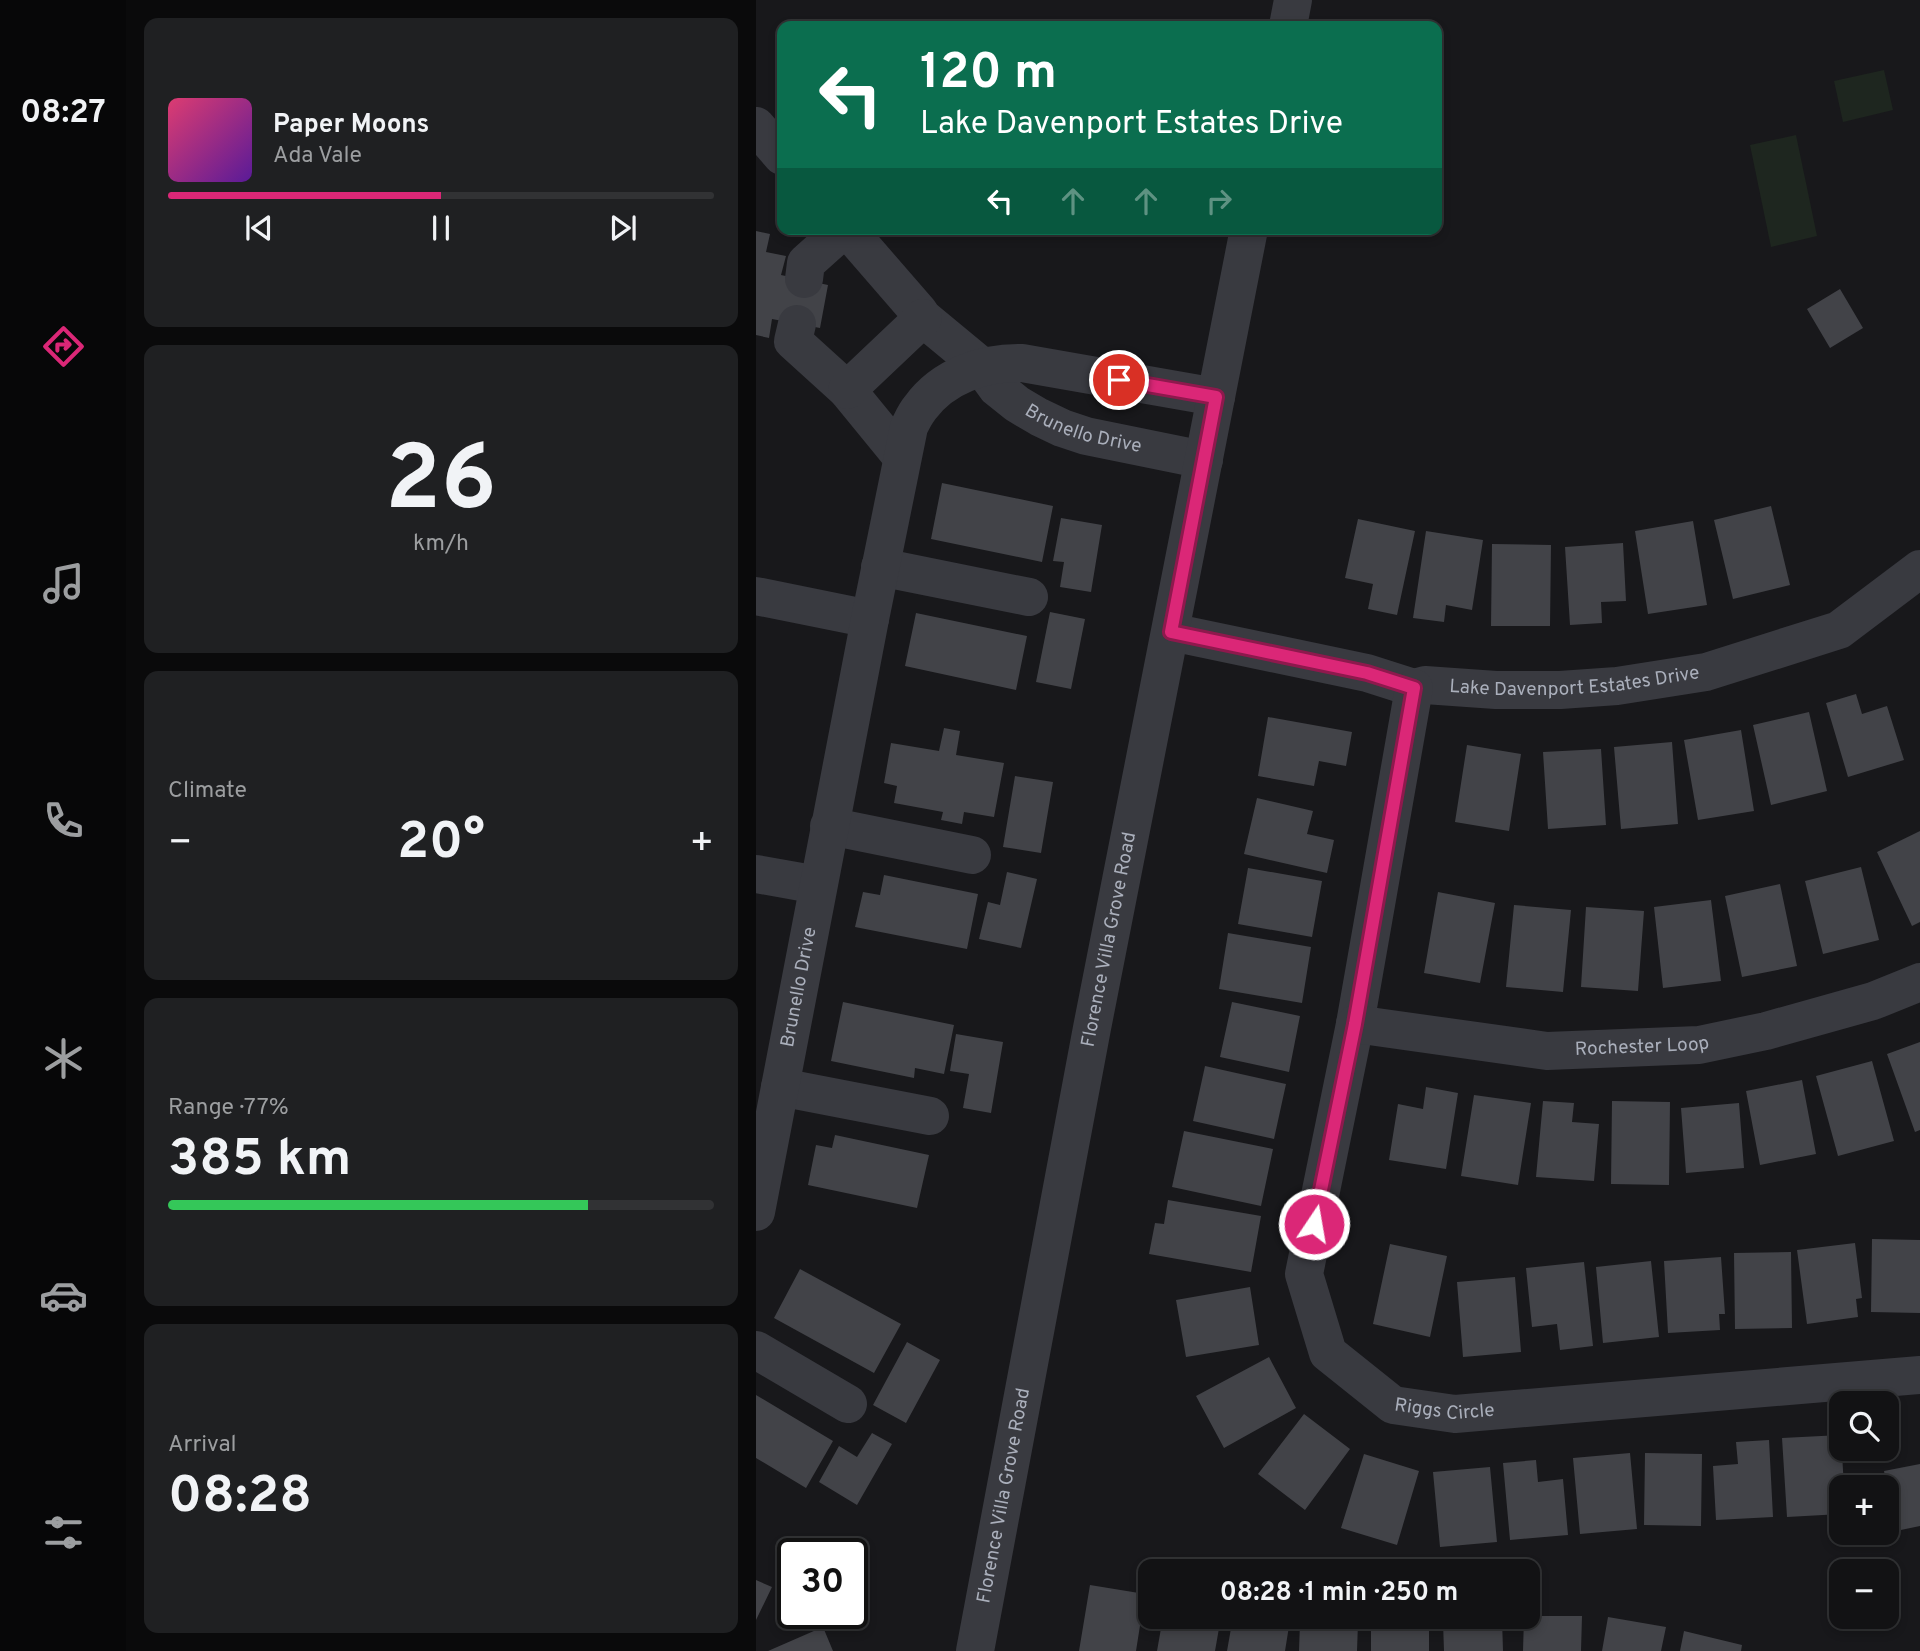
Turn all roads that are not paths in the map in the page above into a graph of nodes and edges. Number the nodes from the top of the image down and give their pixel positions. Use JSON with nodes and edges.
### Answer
{"nodes":[{"id":1,"x":1293,"y":0,"type":"edge"},
{"id":2,"x":1289,"y":21,"type":"edge"},
{"id":3,"x":756,"y":126,"type":"edge"},
{"id":4,"x":777,"y":150,"type":"edge"},
{"id":5,"x":838,"y":235,"type":"edge"},
{"id":6,"x":850,"y":235,"type":"edge"},
{"id":7,"x":1248,"y":235,"type":"edge"},
{"id":8,"x":804,"y":279,"type":"dead end"},
{"id":9,"x":923,"y":318,"type":"junction"},
{"id":10,"x":797,"y":324,"type":"dead end"},
{"id":11,"x":981,"y":366,"type":"junction"},
{"id":12,"x":847,"y":390,"type":"junction"},
{"id":13,"x":1216,"y":397,"type":"junction"},
{"id":14,"x":901,"y":456,"type":"junction"},
{"id":15,"x":1204,"y":460,"type":"junction"},
{"id":16,"x":880,"y":567,"type":"junction"},
{"id":17,"x":1919,"y":573,"type":"edge"},
{"id":18,"x":756,"y":596,"type":"edge"},
{"id":19,"x":1029,"y":597,"type":"dead end"},
{"id":20,"x":870,"y":619,"type":"junction"},
{"id":21,"x":1171,"y":632,"type":"junction"},
{"id":22,"x":1414,"y":688,"type":"junction"},
{"id":23,"x":830,"y":826,"type":"junction"},
{"id":24,"x":972,"y":855,"type":"dead end"},
{"id":25,"x":756,"y":874,"type":"edge"},
{"id":26,"x":818,"y":886,"type":"junction"},
{"id":27,"x":1920,"y":982,"type":"edge"},
{"id":28,"x":1355,"y":1024,"type":"junction"},
{"id":29,"x":780,"y":1087,"type":"junction"},
{"id":30,"x":930,"y":1116,"type":"dead end"},
{"id":31,"x":762,"y":1153,"type":"edge"},
{"id":32,"x":756,"y":1212,"type":"edge"},
{"id":33,"x":756,"y":1350,"type":"edge"},
{"id":34,"x":1920,"y":1375,"type":"edge"},
{"id":35,"x":848,"y":1404,"type":"dead end"},
{"id":36,"x":975,"y":1651,"type":"edge"}],
"edges":[{"from":1,"to":2,"type":"street"},
{"from":3,"to":4,"type":"street"},
{"from":5,"to":8,"type":"street"},
{"from":6,"to":9,"type":"street"},
{"from":7,"to":13,"type":"street","name":"Florence Villa Grove Road"},
{"from":9,"to":11,"type":"street"},
{"from":9,"to":12,"type":"street"},
{"from":10,"to":12,"type":"street"},
{"from":11,"to":13,"type":"street","name":"Brunello Drive"},
{"from":11,"to":14,"type":"street","name":"Brunello Drive"},
{"from":11,"to":15,"type":"street","name":"Brunello Drive"},
{"from":12,"to":14,"type":"street"},
{"from":13,"to":15,"type":"street","name":"Florence Villa Grove Road"},
{"from":14,"to":16,"type":"street","name":"Brunello Drive"},
{"from":15,"to":21,"type":"street","name":"Florence Villa Grove Road"},
{"from":16,"to":19,"type":"street"},
{"from":16,"to":20,"type":"street","name":"Brunello Drive"},
{"from":17,"to":22,"type":"street","name":"Lake Davenport Estates Drive"},
{"from":18,"to":20,"type":"street"},
{"from":20,"to":23,"type":"street","name":"Brunello Drive"},
{"from":21,"to":22,"type":"street","name":"Lake Davenport Estates Drive"},
{"from":21,"to":36,"type":"street","name":"Florence Villa Grove Road"},
{"from":22,"to":28,"type":"street","name":"Riggs Circle"},
{"from":23,"to":24,"type":"street"},
{"from":23,"to":26,"type":"street","name":"Brunello Drive"},
{"from":25,"to":26,"type":"street"},
{"from":26,"to":29,"type":"street","name":"Brunello Drive"},
{"from":27,"to":28,"type":"street","name":"Rochester Loop"},
{"from":28,"to":34,"type":"street","name":"Riggs Circle"},
{"from":29,"to":30,"type":"street"},
{"from":29,"to":31,"type":"street","name":"Brunello Drive"},
{"from":31,"to":32,"type":"street","name":"Brunello Drive"},
{"from":33,"to":35,"type":"street"}]}
